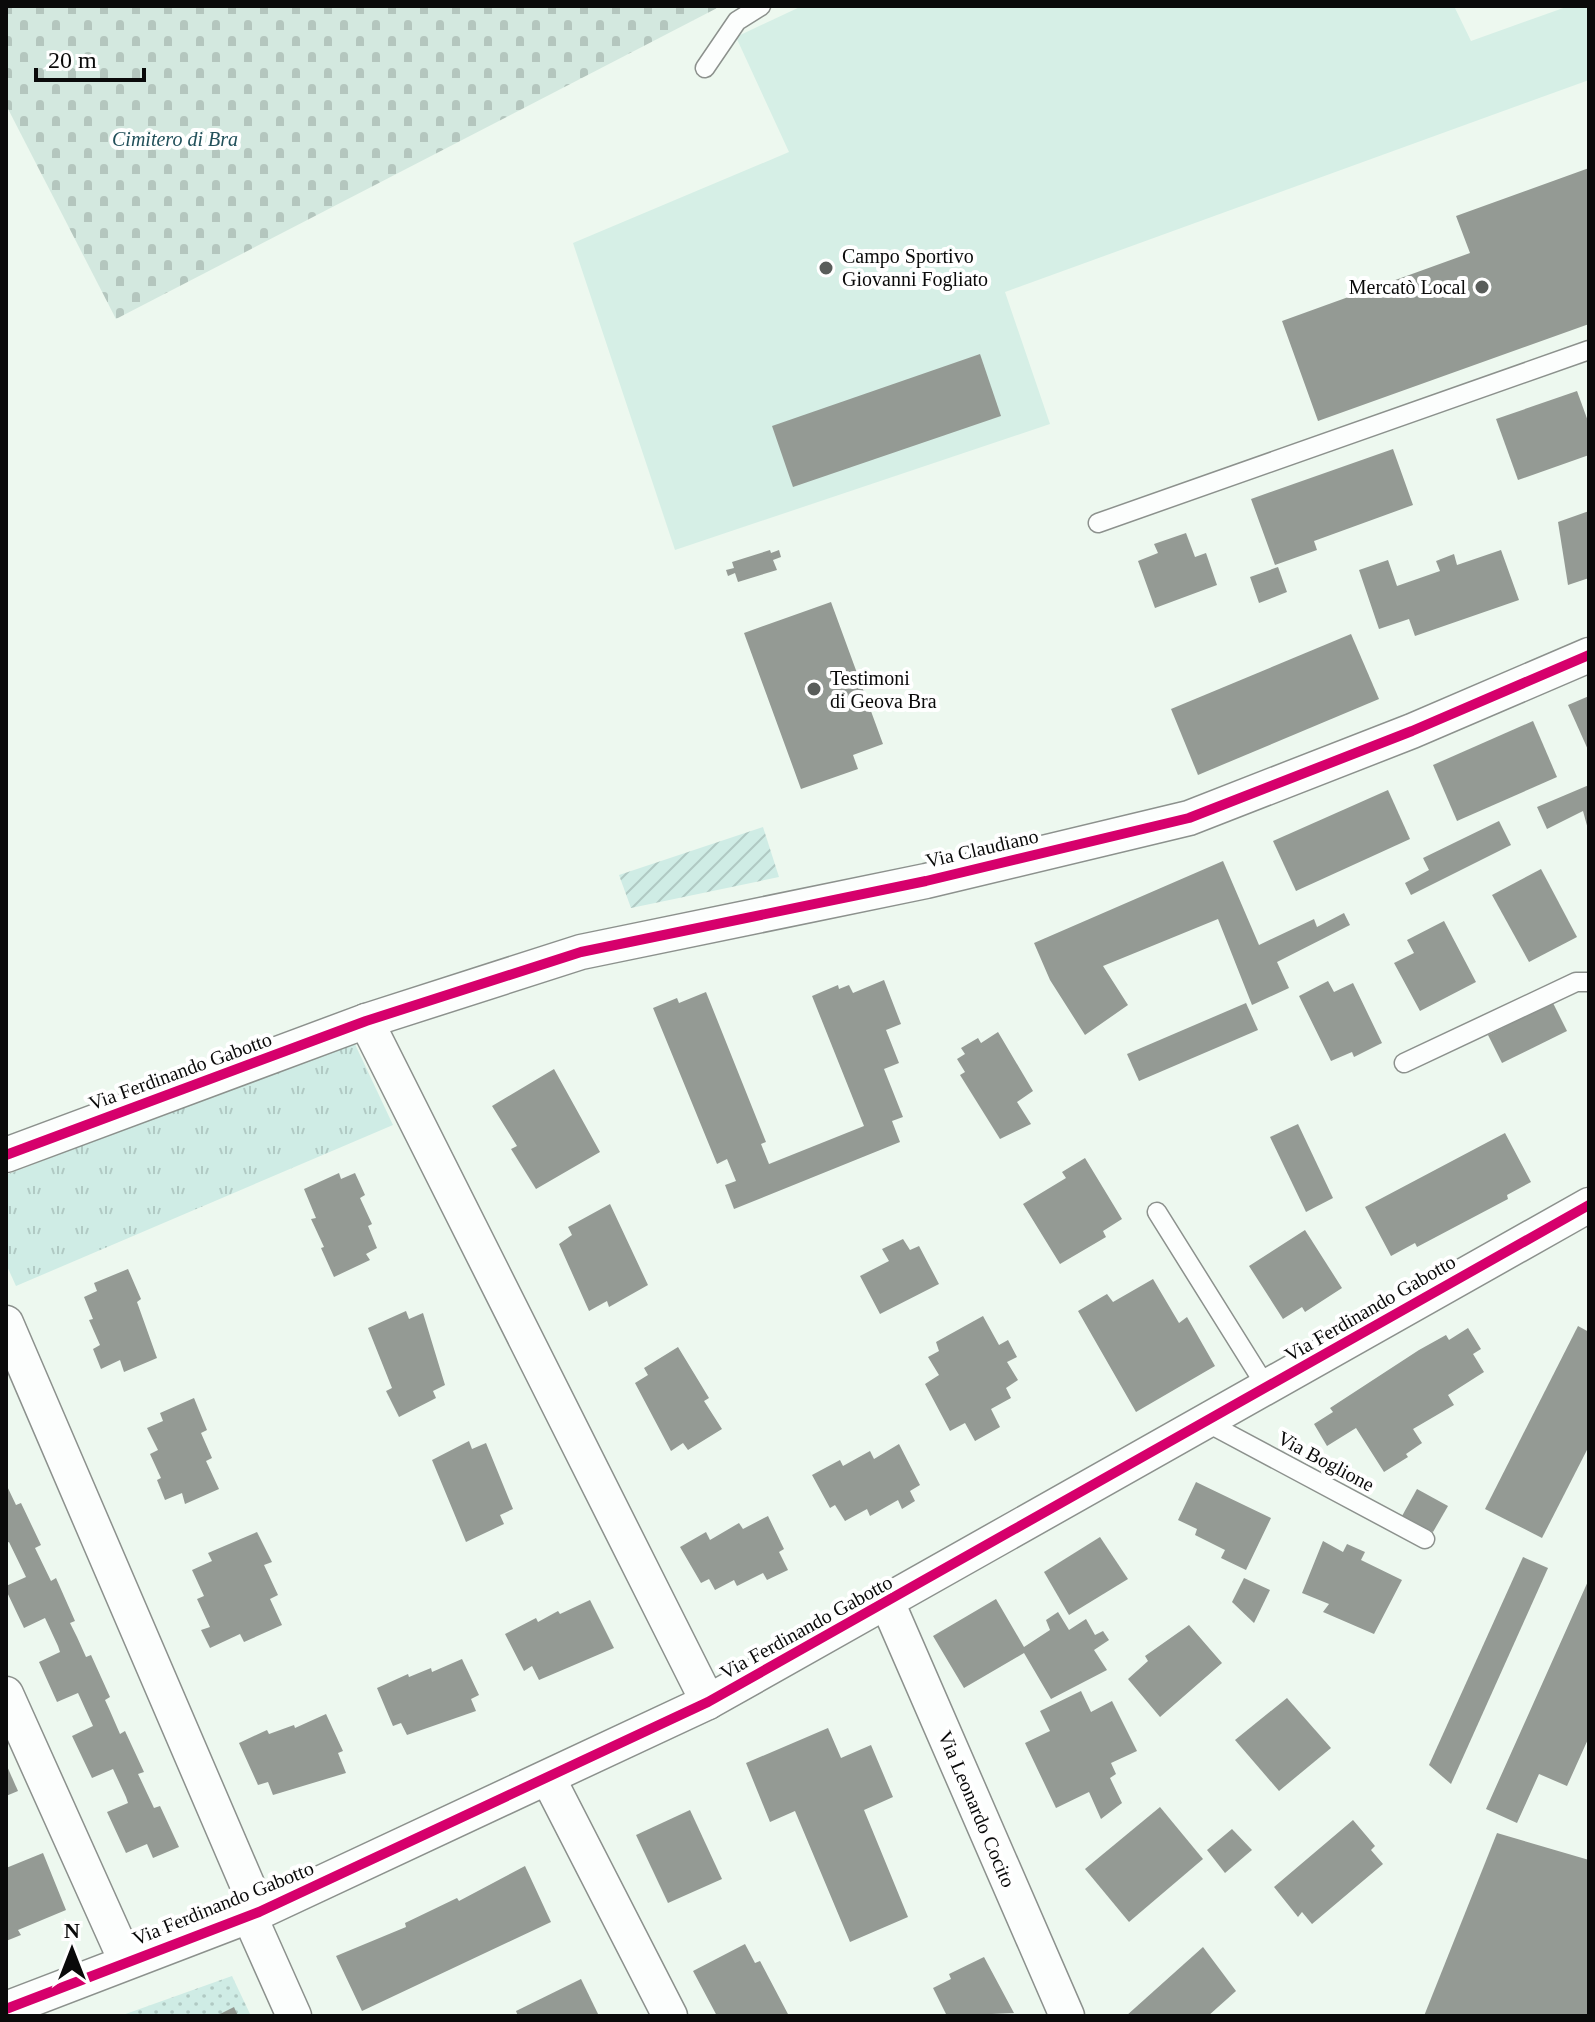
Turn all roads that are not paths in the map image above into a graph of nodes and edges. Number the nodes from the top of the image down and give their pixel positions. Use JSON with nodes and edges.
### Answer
{"nodes":[{"id":1,"x":761,"y":6,"type":"edge"},
{"id":2,"x":705,"y":68,"type":"dead end"},
{"id":3,"x":1589,"y":350,"type":"edge"},
{"id":4,"x":1098,"y":523,"type":"dead end"},
{"id":5,"x":1589,"y":655,"type":"edge"},
{"id":6,"x":1589,"y":982,"type":"edge"},
{"id":7,"x":366,"y":1021,"type":"junction"},
{"id":8,"x":1404,"y":1063,"type":"dead end"},
{"id":9,"x":6,"y":1155,"type":"edge"},
{"id":10,"x":1589,"y":1205,"type":"edge"},
{"id":11,"x":1157,"y":1212,"type":"dead end"},
{"id":12,"x":6,"y":1323,"type":"edge"},
{"id":13,"x":1267,"y":1388,"type":"junction"},
{"id":14,"x":1206,"y":1422,"type":"junction"},
{"id":15,"x":1425,"y":1539,"type":"dead end"},
{"id":16,"x":887,"y":1602,"type":"junction"},
{"id":17,"x":6,"y":1694,"type":"edge"},
{"id":18,"x":708,"y":1702,"type":"junction"},
{"id":19,"x":548,"y":1778,"type":"junction"},
{"id":20,"x":254,"y":1914,"type":"junction"},
{"id":21,"x":126,"y":1961,"type":"junction"},
{"id":22,"x":6,"y":2009,"type":"edge"},
{"id":23,"x":294,"y":2016,"type":"edge"},
{"id":24,"x":670,"y":2016,"type":"edge"},
{"id":25,"x":1067,"y":2016,"type":"edge"}],
"edges":[{"from":1,"to":2,"type":"lane"},
{"from":3,"to":4,"type":"lane"},
{"from":5,"to":7,"type":"street","name":"Via Claudiano"},
{"from":6,"to":8,"type":"lane"},
{"from":7,"to":9,"type":"street","name":"Via Ferdinando Gabotto"},
{"from":7,"to":18,"type":"street","name":"Via Ferdinando Gabotto"},
{"from":10,"to":13,"type":"street","name":"Via Ferdinando Gabotto"},
{"from":11,"to":13,"type":"lane"},
{"from":12,"to":20,"type":"street","name":"Via Ferdinando Gabotto"},
{"from":13,"to":14,"type":"street","name":"Via Ferdinando Gabotto"},
{"from":14,"to":15,"type":"lane","name":"Via Boglione"},
{"from":14,"to":16,"type":"street","name":"Via Ferdinando Gabotto"},
{"from":16,"to":18,"type":"street","name":"Via Ferdinando Gabotto"},
{"from":16,"to":25,"type":"street","name":"Via Leonardo Cocito"},
{"from":17,"to":21,"type":"street","name":"Via Ferdinando Gabotto"},
{"from":18,"to":19,"type":"street","name":"Via Ferdinando Gabotto"},
{"from":19,"to":20,"type":"street","name":"Via Ferdinando Gabotto"},
{"from":19,"to":24,"type":"street"},
{"from":20,"to":21,"type":"street","name":"Via Ferdinando Gabotto"},
{"from":20,"to":23,"type":"street","name":"Via Ferdinando Gabotto"},
{"from":21,"to":22,"type":"street","name":"Via Ferdinando Gabotto"}]}
